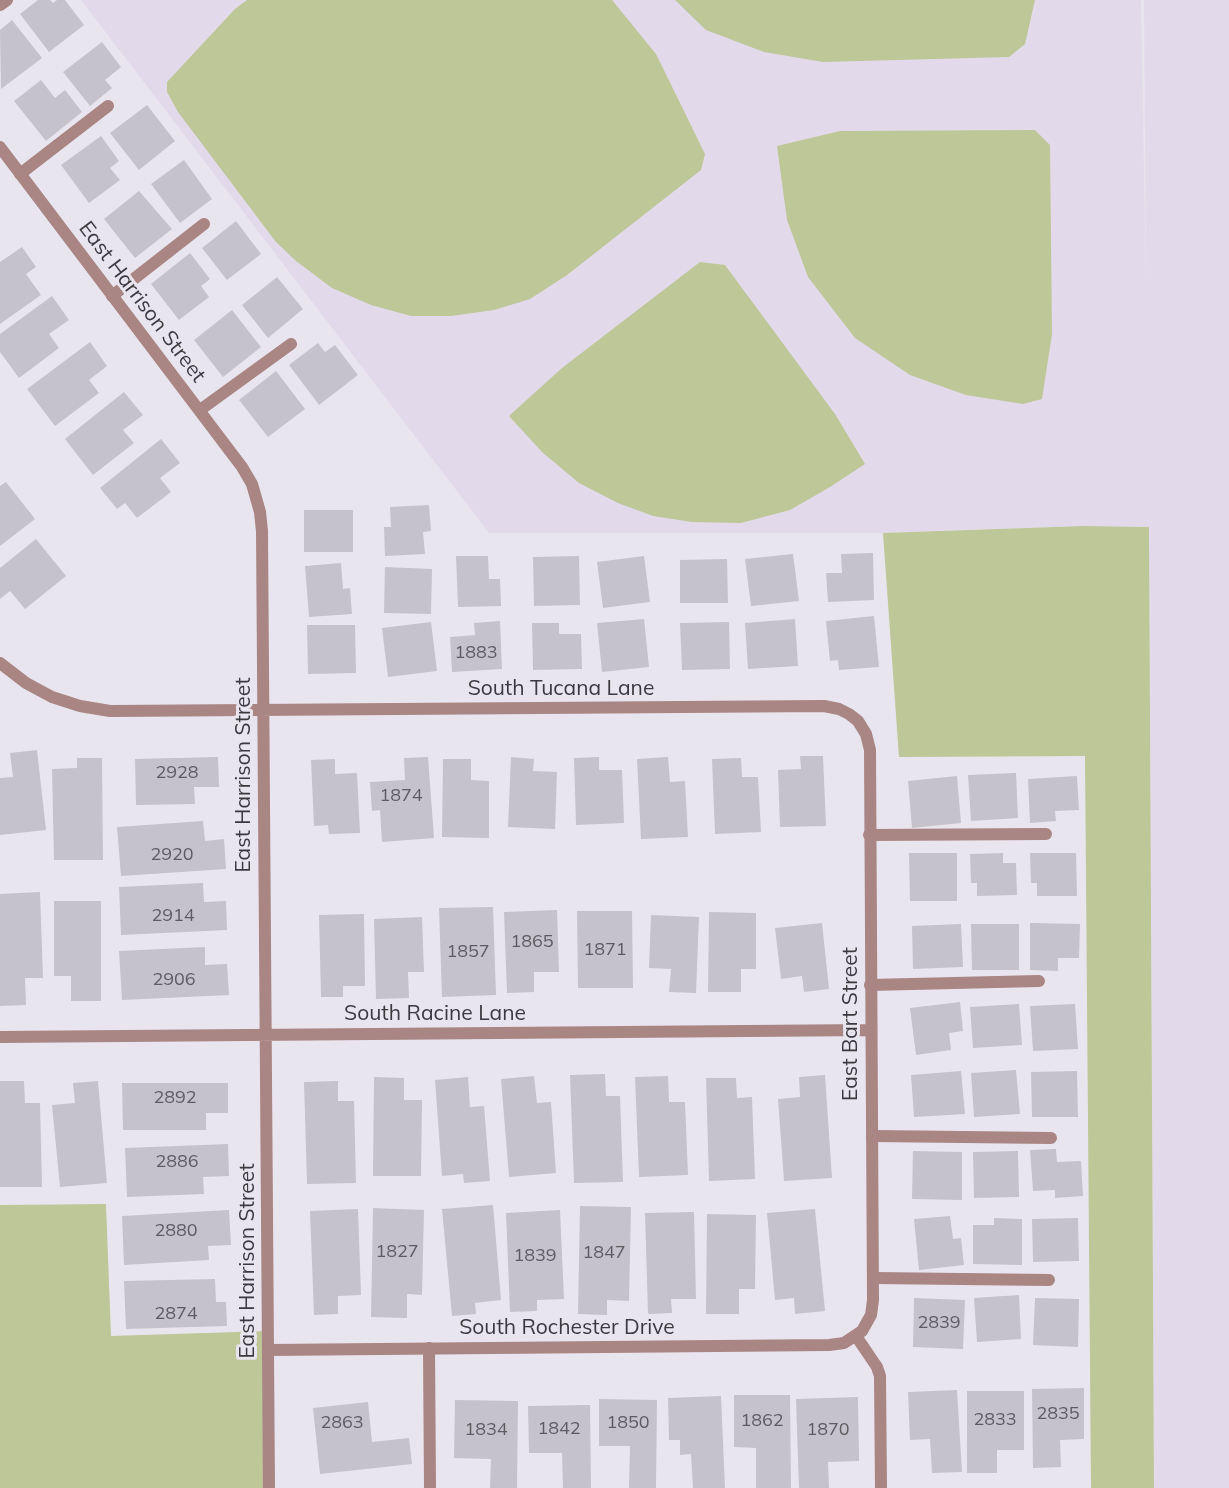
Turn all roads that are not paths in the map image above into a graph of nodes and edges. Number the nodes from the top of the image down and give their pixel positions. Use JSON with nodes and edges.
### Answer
{"nodes":[{"id":1,"x":7,"y":0,"type":"edge"},
{"id":2,"x":0,"y":5,"type":"edge"},
{"id":3,"x":108,"y":106,"type":"dead end"},
{"id":4,"x":0,"y":147,"type":"edge"},
{"id":5,"x":21,"y":174,"type":"junction"},
{"id":6,"x":204,"y":224,"type":"dead end"},
{"id":7,"x":112,"y":296,"type":"junction"},
{"id":8,"x":291,"y":344,"type":"dead end"},
{"id":9,"x":200,"y":410,"type":"junction"},
{"id":10,"x":0,"y":663,"type":"edge"},
{"id":11,"x":263,"y":711,"type":"junction"},
{"id":12,"x":855,"y":718,"type":"joint"},
{"id":13,"x":1046,"y":834,"type":"dead end"},
{"id":14,"x":869,"y":835,"type":"junction"},
{"id":15,"x":1039,"y":981,"type":"dead end"},
{"id":16,"x":870,"y":985,"type":"junction"},
{"id":17,"x":871,"y":1030,"type":"junction"},
{"id":18,"x":265,"y":1035,"type":"junction"},
{"id":19,"x":0,"y":1037,"type":"edge"},
{"id":20,"x":872,"y":1136,"type":"junction"},
{"id":21,"x":1051,"y":1138,"type":"dead end"},
{"id":22,"x":873,"y":1278,"type":"junction"},
{"id":23,"x":1049,"y":1281,"type":"dead end"},
{"id":24,"x":859,"y":1333,"type":"junction"},
{"id":25,"x":429,"y":1348,"type":"junction"},
{"id":26,"x":268,"y":1350,"type":"junction"},
{"id":27,"x":269,"y":1488,"type":"edge"},
{"id":28,"x":430,"y":1488,"type":"edge"},
{"id":29,"x":881,"y":1488,"type":"edge"}],
"edges":[{"from":1,"to":2,"type":"street"},
{"from":3,"to":5,"type":"street"},
{"from":4,"to":5,"type":"street","name":"East Harrison Street"},
{"from":5,"to":7,"type":"street","name":"East Harrison Street"},
{"from":6,"to":7,"type":"street"},
{"from":7,"to":9,"type":"street","name":"East Harrison Street"},
{"from":8,"to":9,"type":"street"},
{"from":9,"to":11,"type":"street","name":"East Harrison Street"},
{"from":10,"to":11,"type":"street","name":"South Tucana Lane"},
{"from":11,"to":12,"type":"street","name":"South Tucana Lane"},
{"from":11,"to":18,"type":"street","name":"East Harrison Street"},
{"from":12,"to":14,"type":"street","name":"East Bart Street"},
{"from":13,"to":14,"type":"street"},
{"from":14,"to":16,"type":"street","name":"East Bart Street"},
{"from":15,"to":16,"type":"street"},
{"from":16,"to":17,"type":"street","name":"East Bart Street"},
{"from":17,"to":18,"type":"street","name":"South Racine Lane"},
{"from":17,"to":20,"type":"street","name":"East Bart Street"},
{"from":18,"to":19,"type":"street","name":"South Racine Lane"},
{"from":18,"to":26,"type":"street","name":"East Harrison Street"},
{"from":20,"to":21,"type":"street"},
{"from":20,"to":22,"type":"street","name":"East Bart Street"},
{"from":22,"to":23,"type":"street"},
{"from":22,"to":24,"type":"street","name":"East Bart Street"},
{"from":24,"to":25,"type":"street","name":"South Rochester Drive"},
{"from":24,"to":29,"type":"street"},
{"from":25,"to":26,"type":"street","name":"South Rochester Drive"},
{"from":25,"to":28,"type":"street"},
{"from":26,"to":27,"type":"street","name":"East Harrison Street"}]}
